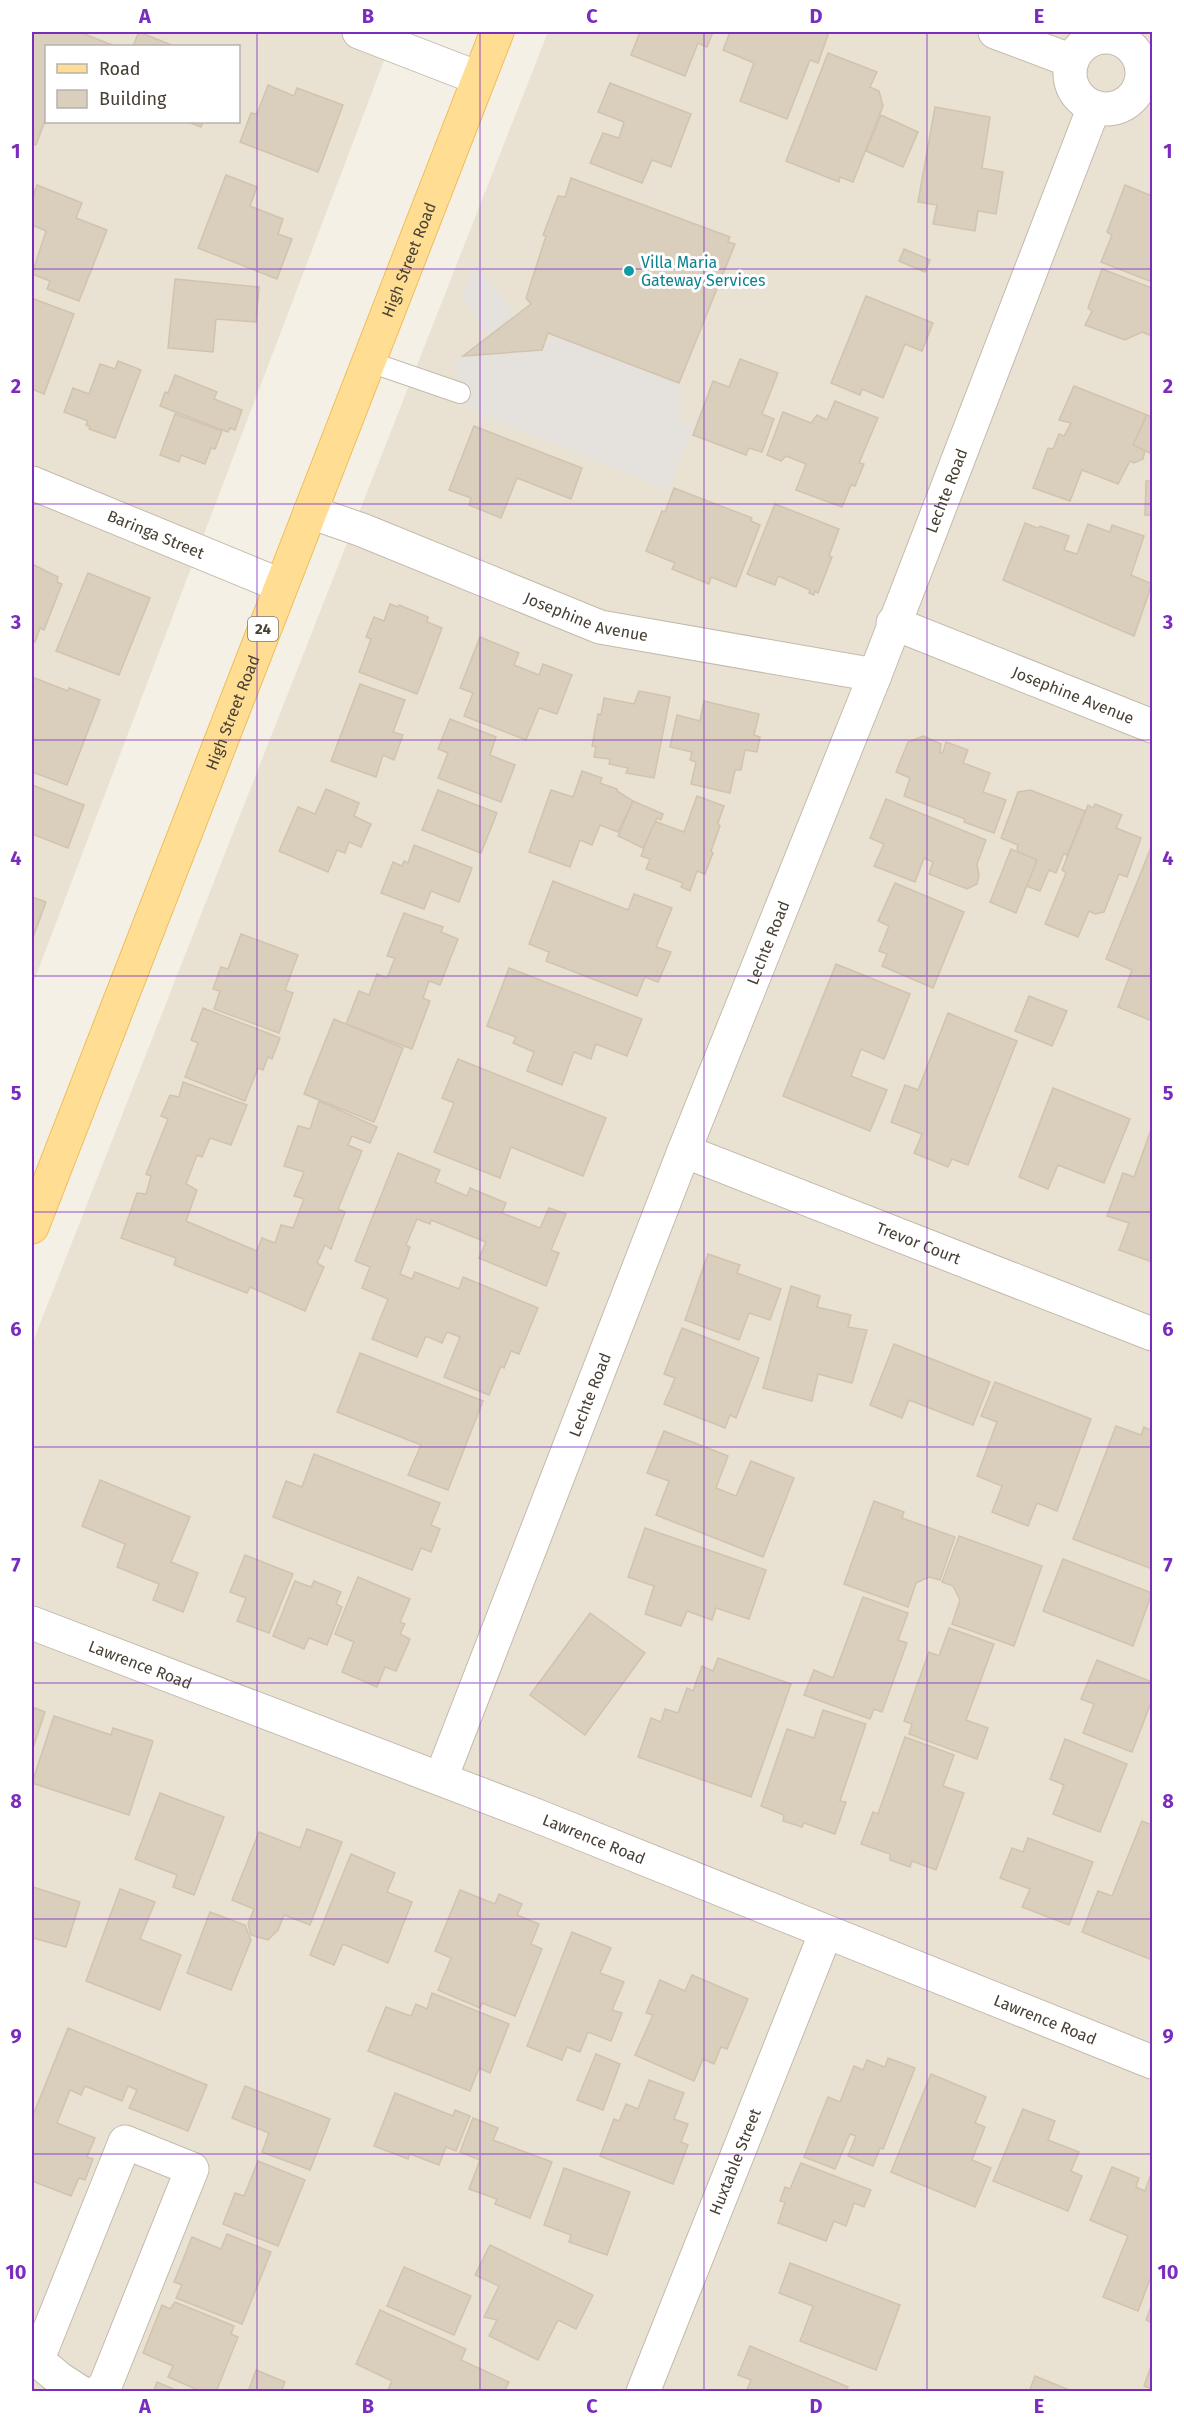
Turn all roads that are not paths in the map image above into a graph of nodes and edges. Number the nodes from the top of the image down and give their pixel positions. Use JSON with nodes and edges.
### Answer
{"nodes":[{"id":1,"x":359,"y":32,"type":"edge"},
{"id":2,"x":497,"y":32,"type":"edge"},
{"id":3,"x":995,"y":32,"type":"edge"},
{"id":4,"x":1121,"y":36,"type":"edge"},
{"id":5,"x":1072,"y":61,"type":"junction"},
{"id":6,"x":478,"y":78,"type":"junction"},
{"id":7,"x":1146,"y":89,"type":"edge"},
{"id":8,"x":1094,"y":107,"type":"junction"},
{"id":9,"x":370,"y":362,"type":"junction"},
{"id":10,"x":460,"y":393,"type":"dead end"},
{"id":11,"x":32,"y":483,"type":"edge"},
{"id":12,"x":310,"y":512,"type":"junction"},
{"id":13,"x":280,"y":585,"type":"junction"},
{"id":14,"x":893,"y":623,"type":"junction"},
{"id":15,"x":875,"y":675,"type":"junction"},
{"id":16,"x":1152,"y":726,"type":"edge"},
{"id":17,"x":684,"y":1151,"type":"junction"},
{"id":18,"x":32,"y":1227,"type":"edge"},
{"id":19,"x":1152,"y":1334,"type":"edge"},
{"id":20,"x":32,"y":1623,"type":"edge"},
{"id":21,"x":441,"y":1778,"type":"junction"},
{"id":22,"x":826,"y":1932,"type":"junction"},
{"id":23,"x":1152,"y":2062,"type":"edge"},
{"id":24,"x":34,"y":2359,"type":"edge"},
{"id":25,"x":80,"y":2391,"type":"edge"},
{"id":26,"x":98,"y":2391,"type":"edge"},
{"id":27,"x":643,"y":2391,"type":"edge"}],
"edges":[{"from":1,"to":6,"type":"street"},
{"from":2,"to":6,"type":"main road","name":"High Street Road","number":"24"},
{"from":3,"to":5,"type":"street"},
{"from":4,"to":5,"type":"street"},
{"from":4,"to":7,"type":"street"},
{"from":5,"to":8,"type":"street"},
{"from":6,"to":9,"type":"main road","name":"High Street Road","number":"24"},
{"from":7,"to":8,"type":"street"},
{"from":8,"to":14,"type":"street","name":"Lechte Road"},
{"from":9,"to":10,"type":"lane"},
{"from":9,"to":12,"type":"main road","name":"High Street Road","number":"24"},
{"from":11,"to":13,"type":"street","name":"Baringa Street"},
{"from":12,"to":13,"type":"main road","name":"High Street Road","number":"24"},
{"from":12,"to":15,"type":"street","name":"Josephine Avenue"},
{"from":13,"to":18,"type":"main road","name":"High Street Road","number":"24"},
{"from":14,"to":15,"type":"street","name":"Lechte Road"},
{"from":14,"to":16,"type":"street","name":"Josephine Avenue"},
{"from":15,"to":17,"type":"street","name":"Lechte Road"},
{"from":17,"to":19,"type":"street","name":"Trevor Court"},
{"from":17,"to":21,"type":"street","name":"Lechte Road"},
{"from":20,"to":21,"type":"street","name":"Lawrence Road"},
{"from":21,"to":22,"type":"street","name":"Lawrence Road"},
{"from":22,"to":23,"type":"street","name":"Lawrence Road"},
{"from":22,"to":27,"type":"street","name":"Huxtable Street"},
{"from":24,"to":25,"type":"street"},
{"from":24,"to":26,"type":"street"}]}
